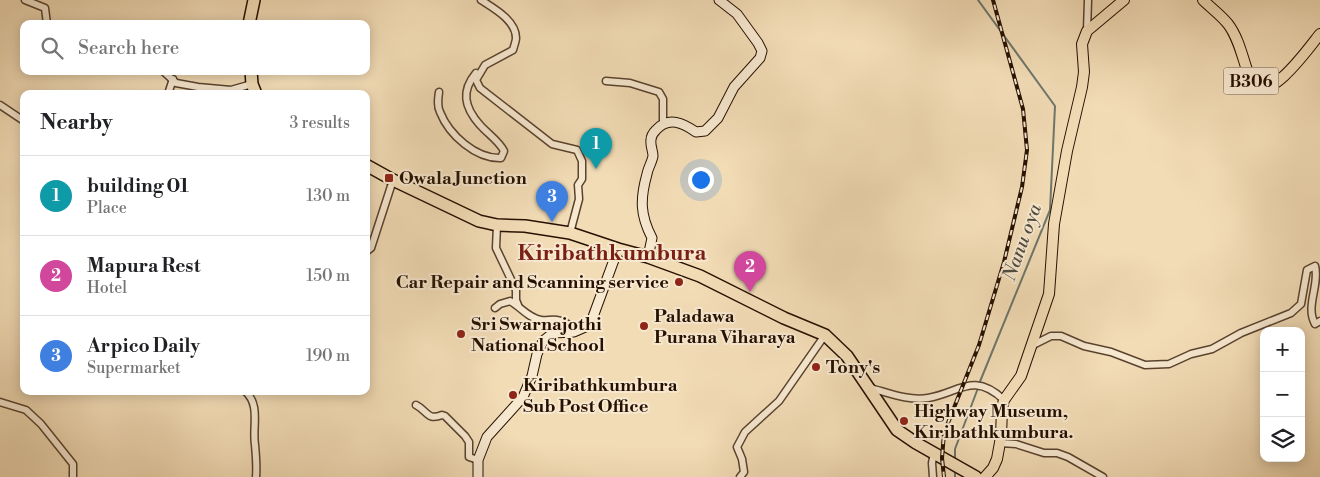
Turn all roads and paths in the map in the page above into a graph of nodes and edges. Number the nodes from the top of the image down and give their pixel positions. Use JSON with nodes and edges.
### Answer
{"nodes":[{"id":1,"x":25,"y":0,"type":"edge"},
{"id":2,"x":254,"y":0,"type":"edge"},
{"id":3,"x":481,"y":0,"type":"edge"},
{"id":4,"x":718,"y":0,"type":"edge"},
{"id":5,"x":1088,"y":0,"type":"edge"},
{"id":6,"x":1124,"y":0,"type":"edge"},
{"id":7,"x":1203,"y":0,"type":"edge"},
{"id":8,"x":46,"y":20,"type":"edge"},
{"id":9,"x":250,"y":20,"type":"edge"},
{"id":10,"x":1087,"y":31,"type":"junction"},
{"id":11,"x":1320,"y":34,"type":"edge"},
{"id":12,"x":485,"y":65,"type":"junction"},
{"id":13,"x":168,"y":75,"type":"edge"},
{"id":14,"x":252,"y":75,"type":"edge"},
{"id":15,"x":172,"y":79,"type":"junction"},
{"id":16,"x":606,"y":81,"type":"dead end"},
{"id":17,"x":254,"y":89,"type":"edge"},
{"id":18,"x":169,"y":90,"type":"edge"},
{"id":19,"x":439,"y":92,"type":"dead end"},
{"id":20,"x":0,"y":105,"type":"edge"},
{"id":21,"x":20,"y":118,"type":"edge"},
{"id":22,"x":663,"y":123,"type":"junction"},
{"id":23,"x":370,"y":167,"type":"edge"},
{"id":24,"x":394,"y":180,"type":"junction"},
{"id":25,"x":497,"y":224,"type":"junction"},
{"id":26,"x":570,"y":233,"type":"junction"},
{"id":27,"x":370,"y":249,"type":"edge"},
{"id":28,"x":618,"y":250,"type":"junction"},
{"id":29,"x":648,"y":257,"type":"junction"},
{"id":30,"x":517,"y":302,"type":"junction"},
{"id":31,"x":495,"y":308,"type":"dead end"},
{"id":32,"x":1320,"y":321,"type":"edge"},
{"id":33,"x":573,"y":331,"type":"junction"},
{"id":34,"x":825,"y":335,"type":"junction"},
{"id":35,"x":1033,"y":344,"type":"junction"},
{"id":36,"x":870,"y":387,"type":"junction"},
{"id":37,"x":247,"y":395,"type":"edge"},
{"id":38,"x":1004,"y":400,"type":"junction"},
{"id":39,"x":0,"y":402,"type":"edge"},
{"id":40,"x":416,"y":405,"type":"dead end"},
{"id":41,"x":1000,"y":443,"type":"junction"},
{"id":42,"x":934,"y":453,"type":"junction"},
{"id":43,"x":478,"y":460,"type":"junction"},
{"id":44,"x":973,"y":475,"type":"edge"},
{"id":45,"x":73,"y":477,"type":"edge"},
{"id":46,"x":256,"y":477,"type":"edge"},
{"id":47,"x":478,"y":477,"type":"edge"},
{"id":48,"x":740,"y":477,"type":"edge"},
{"id":49,"x":933,"y":477,"type":"edge"},
{"id":50,"x":986,"y":477,"type":"edge"},
{"id":51,"x":1103,"y":477,"type":"edge"}],
"edges":[{"from":1,"to":8,"type":"street"},
{"from":2,"to":9,"type":"highway"},
{"from":3,"to":12,"type":"street"},
{"from":4,"to":22,"type":"main road"},
{"from":5,"to":10,"type":"street"},
{"from":6,"to":10,"type":"main road"},
{"from":7,"to":11,"type":"main road","number":"B306"},
{"from":10,"to":35,"type":"main road"},
{"from":12,"to":19,"type":"street"},
{"from":12,"to":26,"type":"street"},
{"from":13,"to":15,"type":"street"},
{"from":14,"to":17,"type":"highway"},
{"from":15,"to":17,"type":"street"},
{"from":15,"to":18,"type":"street"},
{"from":16,"to":22,"type":"street"},
{"from":20,"to":21,"type":"street"},
{"from":22,"to":29,"type":"main road"},
{"from":23,"to":24,"type":"highway"},
{"from":24,"to":25,"type":"highway"},
{"from":24,"to":27,"type":"street"},
{"from":25,"to":26,"type":"highway"},
{"from":25,"to":30,"type":"street"},
{"from":26,"to":28,"type":"highway"},
{"from":28,"to":29,"type":"highway"},
{"from":28,"to":33,"type":"main road"},
{"from":29,"to":34,"type":"highway"},
{"from":30,"to":31,"type":"street"},
{"from":30,"to":33,"type":"street"},
{"from":32,"to":35,"type":"street"},
{"from":33,"to":43,"type":"main road"},
{"from":34,"to":36,"type":"highway"},
{"from":34,"to":48,"type":"street"},
{"from":35,"to":38,"type":"main road"},
{"from":36,"to":38,"type":"street"},
{"from":36,"to":42,"type":"highway"},
{"from":37,"to":46,"type":"street"},
{"from":38,"to":41,"type":"main road"},
{"from":39,"to":45,"type":"street"},
{"from":40,"to":43,"type":"street"},
{"from":41,"to":50,"type":"main road"},
{"from":41,"to":51,"type":"street"},
{"from":42,"to":44,"type":"highway"},
{"from":42,"to":49,"type":"street"},
{"from":43,"to":47,"type":"main road"}]}
